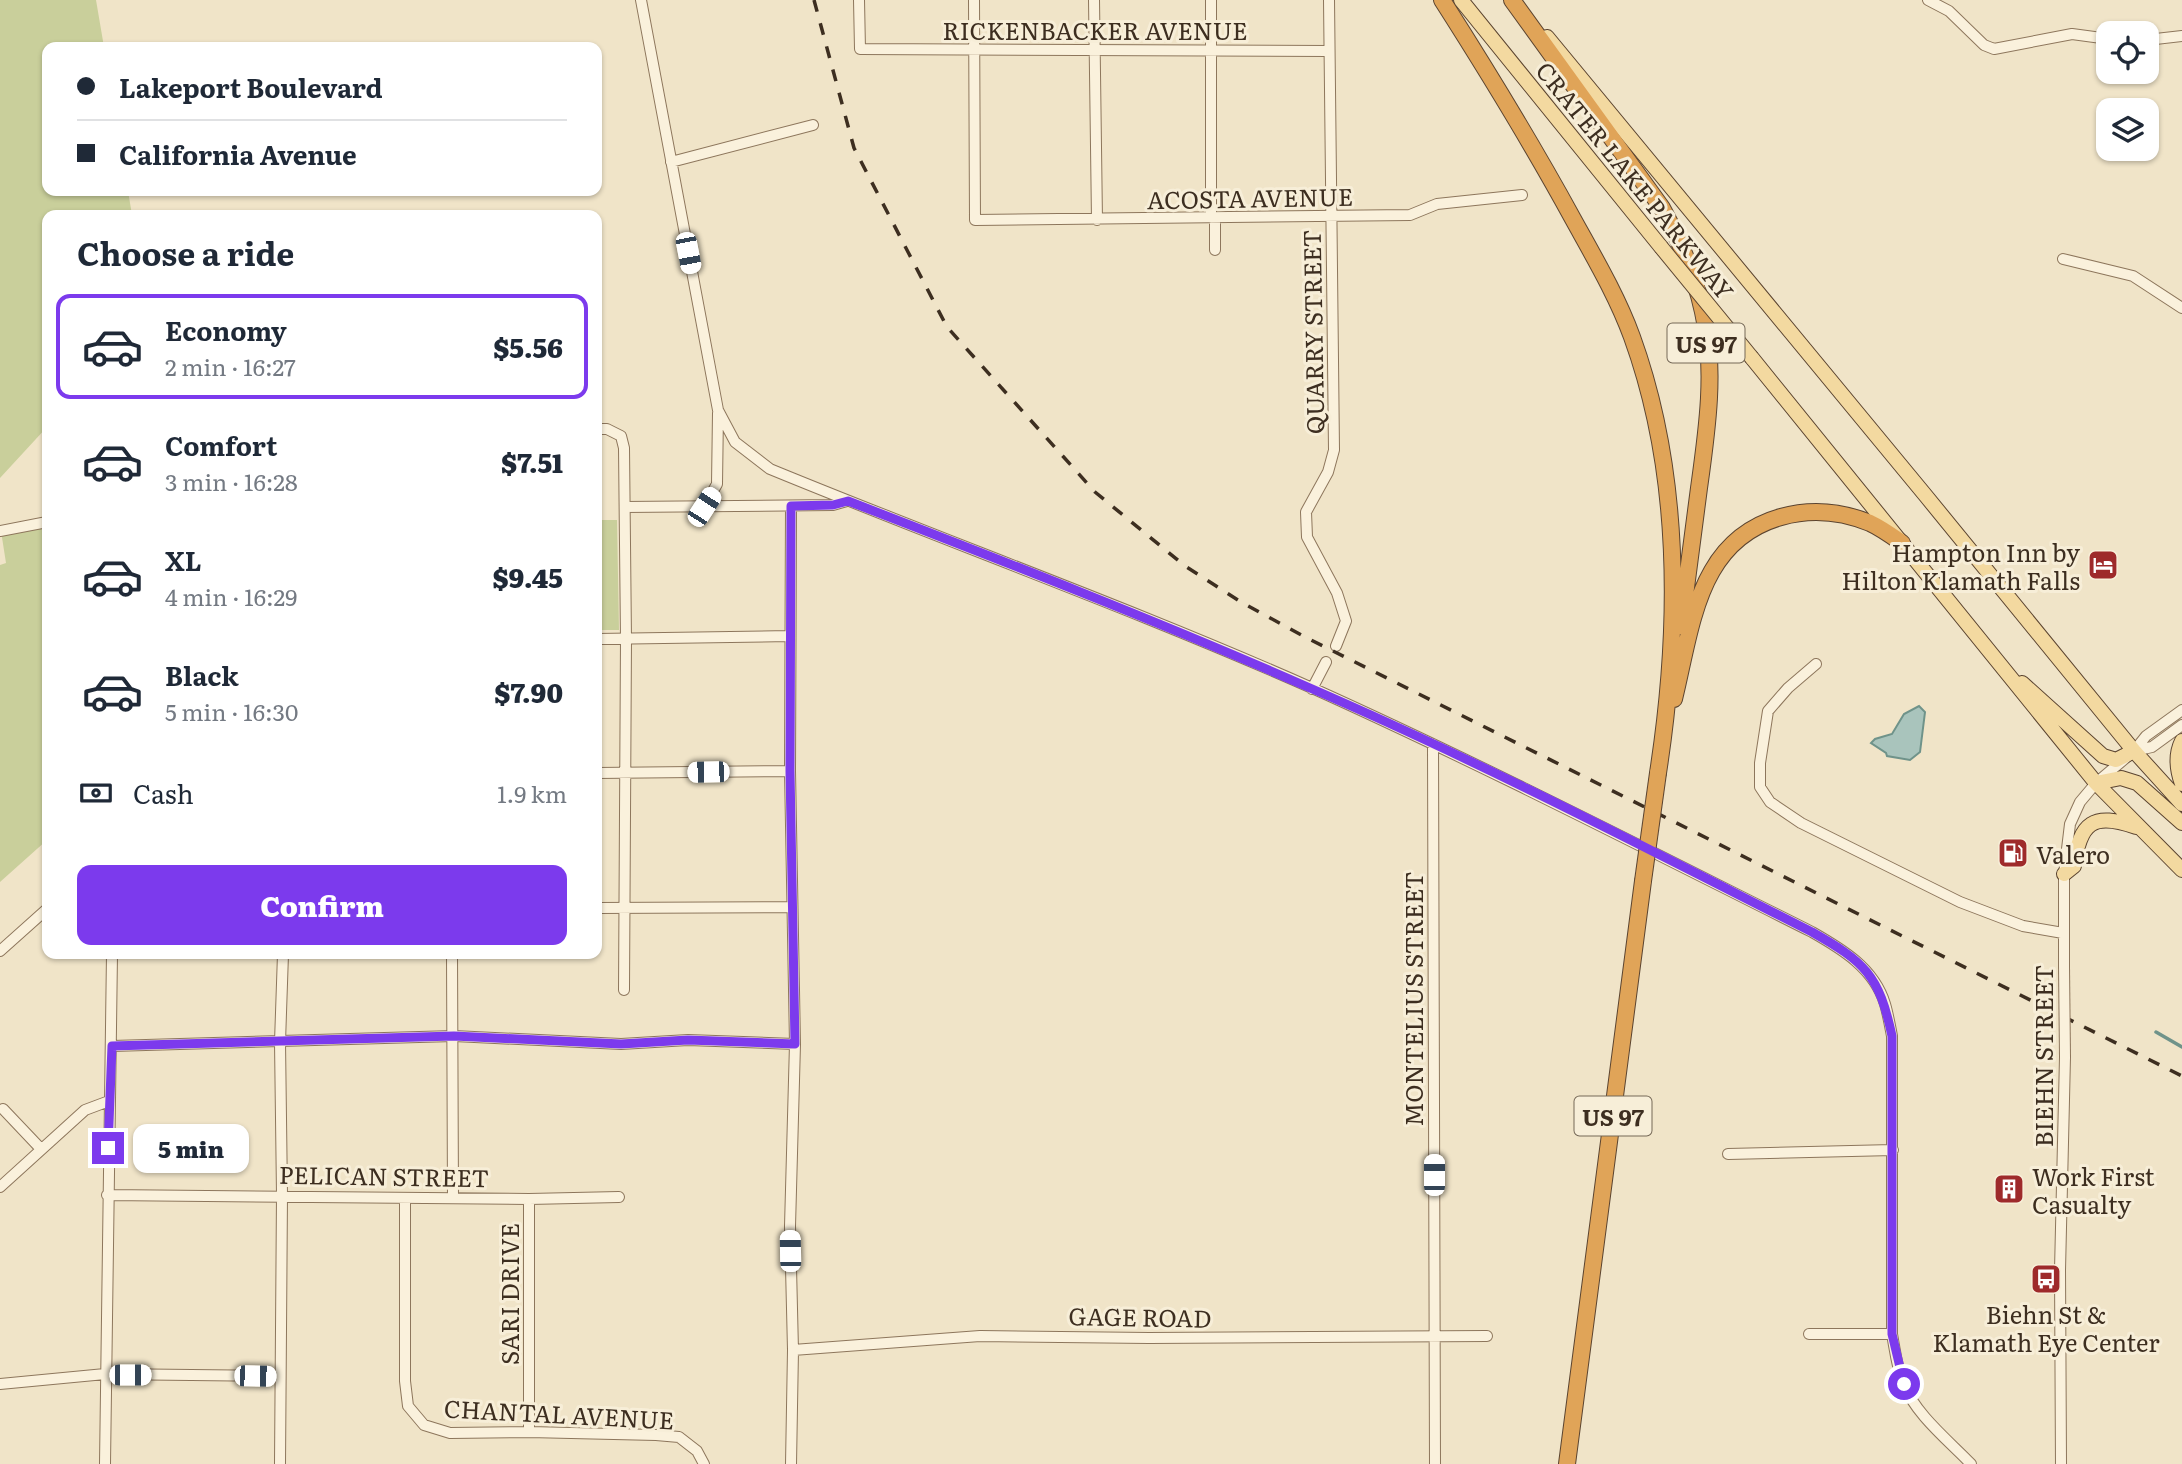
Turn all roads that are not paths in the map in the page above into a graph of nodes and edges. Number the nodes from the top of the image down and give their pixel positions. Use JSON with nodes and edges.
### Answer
{"nodes":[{"id":1,"x":640,"y":0,"type":"edge"},
{"id":2,"x":859,"y":0,"type":"edge"},
{"id":3,"x":974,"y":0,"type":"edge"},
{"id":4,"x":1094,"y":0,"type":"edge"},
{"id":5,"x":1211,"y":0,"type":"edge"},
{"id":6,"x":1329,"y":0,"type":"edge"},
{"id":7,"x":1442,"y":0,"type":"edge"},
{"id":8,"x":1461,"y":0,"type":"edge"},
{"id":9,"x":1514,"y":0,"type":"edge"},
{"id":10,"x":1928,"y":0,"type":"edge"},
{"id":11,"x":2182,"y":36,"type":"edge"},
{"id":12,"x":2096,"y":37,"type":"edge"},
{"id":13,"x":2159,"y":39,"type":"edge"},
{"id":14,"x":1212,"y":50,"type":"junction"},
{"id":15,"x":974,"y":51,"type":"junction"},
{"id":16,"x":1095,"y":51,"type":"junction"},
{"id":17,"x":1329,"y":51,"type":"junction"},
{"id":18,"x":813,"y":125,"type":"dead end"},
{"id":19,"x":671,"y":162,"type":"junction"},
{"id":20,"x":1522,"y":195,"type":"dead end"},
{"id":21,"x":1331,"y":217,"type":"junction"},
{"id":22,"x":1213,"y":218,"type":"junction"},
{"id":23,"x":1097,"y":220,"type":"junction"},
{"id":24,"x":1215,"y":250,"type":"dead end"},
{"id":25,"x":2063,"y":259,"type":"dead end"},
{"id":26,"x":2182,"y":308,"type":"edge"},
{"id":27,"x":718,"y":410,"type":"junction"},
{"id":28,"x":602,"y":429,"type":"edge"},
{"id":29,"x":848,"y":501,"type":"junction"},
{"id":30,"x":791,"y":506,"type":"junction"},
{"id":31,"x":625,"y":507,"type":"junction"},
{"id":32,"x":704,"y":507,"type":"junction"},
{"id":33,"x":42,"y":523,"type":"edge"},
{"id":34,"x":0,"y":531,"type":"edge"},
{"id":35,"x":1902,"y":543,"type":"junction"},
{"id":36,"x":789,"y":636,"type":"junction"},
{"id":37,"x":602,"y":639,"type":"edge"},
{"id":38,"x":626,"y":639,"type":"junction"},
{"id":39,"x":1336,"y":646,"type":"dead end"},
{"id":40,"x":1326,"y":662,"type":"dead end"},
{"id":41,"x":1816,"y":664,"type":"dead end"},
{"id":42,"x":2006,"y":672,"type":"junction"},
{"id":43,"x":1312,"y":688,"type":"junction"},
{"id":44,"x":2182,"y":710,"type":"edge"},
{"id":45,"x":2182,"y":725,"type":"edge"},
{"id":46,"x":1664,"y":739,"type":"junction"},
{"id":47,"x":2182,"y":741,"type":"edge"},
{"id":48,"x":1433,"y":744,"type":"junction"},
{"id":49,"x":2134,"y":751,"type":"junction"},
{"id":50,"x":790,"y":771,"type":"junction"},
{"id":51,"x":602,"y":773,"type":"edge"},
{"id":52,"x":625,"y":773,"type":"junction"},
{"id":53,"x":2096,"y":783,"type":"junction"},
{"id":54,"x":2182,"y":784,"type":"edge"},
{"id":55,"x":2182,"y":804,"type":"edge"},
{"id":56,"x":2182,"y":823,"type":"edge"},
{"id":57,"x":2140,"y":828,"type":"junction"},
{"id":58,"x":2182,"y":870,"type":"edge"},
{"id":59,"x":2064,"y":874,"type":"junction"},
{"id":60,"x":792,"y":907,"type":"junction"},
{"id":61,"x":602,"y":908,"type":"edge"},
{"id":62,"x":623,"y":908,"type":"junction"},
{"id":63,"x":42,"y":913,"type":"edge"},
{"id":64,"x":2063,"y":933,"type":"junction"},
{"id":65,"x":0,"y":951,"type":"edge"},
{"id":66,"x":113,"y":959,"type":"edge"},
{"id":67,"x":283,"y":959,"type":"edge"},
{"id":68,"x":452,"y":959,"type":"edge"},
{"id":69,"x":624,"y":990,"type":"dead end"},
{"id":70,"x":454,"y":1036,"type":"junction"},
{"id":71,"x":280,"y":1042,"type":"junction"},
{"id":72,"x":795,"y":1044,"type":"junction"},
{"id":73,"x":112,"y":1046,"type":"junction"},
{"id":74,"x":109,"y":1101,"type":"junction"},
{"id":75,"x":4,"y":1109,"type":"dead end"},
{"id":76,"x":41,"y":1149,"type":"junction"},
{"id":77,"x":1893,"y":1150,"type":"junction"},
{"id":78,"x":1728,"y":1154,"type":"dead end"},
{"id":79,"x":0,"y":1187,"type":"edge"},
{"id":80,"x":107,"y":1195,"type":"junction"},
{"id":81,"x":282,"y":1195,"type":"junction"},
{"id":82,"x":453,"y":1197,"type":"junction"},
{"id":83,"x":619,"y":1197,"type":"dead end"},
{"id":84,"x":405,"y":1198,"type":"junction"},
{"id":85,"x":529,"y":1199,"type":"junction"},
{"id":86,"x":1809,"y":1334,"type":"dead end"},
{"id":87,"x":1892,"y":1334,"type":"junction"},
{"id":88,"x":1487,"y":1336,"type":"dead end"},
{"id":89,"x":1434,"y":1338,"type":"junction"},
{"id":90,"x":793,"y":1350,"type":"junction"},
{"id":91,"x":105,"y":1374,"type":"junction"},
{"id":92,"x":280,"y":1376,"type":"junction"},
{"id":93,"x":0,"y":1384,"type":"edge"},
{"id":94,"x":529,"y":1432,"type":"junction"},
{"id":95,"x":105,"y":1464,"type":"edge"},
{"id":96,"x":280,"y":1464,"type":"edge"},
{"id":97,"x":704,"y":1464,"type":"edge"},
{"id":98,"x":791,"y":1464,"type":"edge"},
{"id":99,"x":1435,"y":1464,"type":"edge"},
{"id":100,"x":1567,"y":1464,"type":"edge"},
{"id":101,"x":1971,"y":1464,"type":"edge"},
{"id":102,"x":2061,"y":1464,"type":"edge"}],
"edges":[{"from":1,"to":19,"type":"street"},
{"from":2,"to":15,"type":"street","name":"RICKENBACKER AVENUE"},
{"from":3,"to":15,"type":"street"},
{"from":4,"to":16,"type":"street"},
{"from":5,"to":14,"type":"street"},
{"from":6,"to":17,"type":"street","name":"QUARRY STREET"},
{"from":7,"to":46,"type":"highway","number":"US 97"},
{"from":8,"to":35,"type":"main road","name":"CRATER LAKE PARKWAY","bridge":true},
{"from":9,"to":46,"type":"highway","number":"US 97"},
{"from":9,"to":49,"type":"main road","name":"CRATER LAKE PARKWAY"},
{"from":10,"to":12,"type":"street"},
{"from":11,"to":13,"type":"street"},
{"from":14,"to":16,"type":"street","name":"RICKENBACKER AVENUE"},
{"from":14,"to":17,"type":"street","name":"RICKENBACKER AVENUE"},
{"from":14,"to":22,"type":"street"},
{"from":15,"to":16,"type":"street","name":"RICKENBACKER AVENUE"},
{"from":15,"to":23,"type":"street","name":"ACOSTA AVENUE"},
{"from":16,"to":23,"type":"street"},
{"from":17,"to":21,"type":"street","name":"QUARRY STREET"},
{"from":18,"to":19,"type":"street"},
{"from":19,"to":27,"type":"street"},
{"from":20,"to":21,"type":"street","name":"ACOSTA AVENUE"},
{"from":21,"to":22,"type":"street","name":"ACOSTA AVENUE"},
{"from":21,"to":39,"type":"street","name":"QUARRY STREET"},
{"from":22,"to":23,"type":"street","name":"ACOSTA AVENUE"},
{"from":22,"to":24,"type":"street"},
{"from":25,"to":26,"type":"street"},
{"from":27,"to":29,"type":"street"},
{"from":27,"to":32,"type":"street"},
{"from":28,"to":31,"type":"street"},
{"from":29,"to":30,"type":"street"},
{"from":29,"to":43,"type":"street"},
{"from":30,"to":32,"type":"street"},
{"from":30,"to":36,"type":"street"},
{"from":31,"to":32,"type":"street"},
{"from":31,"to":38,"type":"street"},
{"from":33,"to":34,"type":"street"},
{"from":35,"to":42,"type":"main road","name":"CRATER LAKE PARKWAY"},
{"from":35,"to":46,"type":"highway"},
{"from":36,"to":38,"type":"street"},
{"from":36,"to":50,"type":"street"},
{"from":37,"to":38,"type":"street"},
{"from":38,"to":52,"type":"street"},
{"from":40,"to":43,"type":"street"},
{"from":41,"to":64,"type":"street"},
{"from":42,"to":49,"type":"main road"},
{"from":42,"to":53,"type":"main road","name":"CRATER LAKE PARKWAY"},
{"from":43,"to":48,"type":"street"},
{"from":44,"to":49,"type":"street"},
{"from":45,"to":49,"type":"street"},
{"from":46,"to":100,"type":"highway","number":"US 97","bridge":true},
{"from":47,"to":54,"type":"main road"},
{"from":48,"to":77,"type":"street"},
{"from":48,"to":89,"type":"street","name":"MONTELIUS STREET"},
{"from":49,"to":53,"type":"street","name":"BIEHN STREET"},
{"from":49,"to":55,"type":"main road","name":"CRATER LAKE PARKWAY"},
{"from":50,"to":52,"type":"street"},
{"from":50,"to":60,"type":"street"},
{"from":51,"to":52,"type":"street"},
{"from":52,"to":62,"type":"street"},
{"from":53,"to":56,"type":"main road"},
{"from":53,"to":57,"type":"main road","name":"CRATER LAKE PARKWAY"},
{"from":53,"to":59,"type":"street","name":"BIEHN STREET"},
{"from":57,"to":58,"type":"main road","name":"CRATER LAKE PARKWAY"},
{"from":57,"to":59,"type":"main road"},
{"from":59,"to":64,"type":"street","name":"BIEHN STREET"},
{"from":60,"to":62,"type":"street"},
{"from":60,"to":72,"type":"street"},
{"from":61,"to":62,"type":"street"},
{"from":62,"to":69,"type":"street"},
{"from":63,"to":65,"type":"street"},
{"from":64,"to":102,"type":"street","name":"BIEHN STREET","bridge":true},
{"from":66,"to":73,"type":"street"},
{"from":67,"to":71,"type":"street"},
{"from":68,"to":70,"type":"street"},
{"from":70,"to":71,"type":"street"},
{"from":70,"to":72,"type":"street"},
{"from":70,"to":82,"type":"street"},
{"from":71,"to":73,"type":"street"},
{"from":71,"to":81,"type":"street"},
{"from":72,"to":90,"type":"street"},
{"from":73,"to":74,"type":"street"},
{"from":74,"to":76,"type":"street"},
{"from":74,"to":80,"type":"street"},
{"from":75,"to":76,"type":"street"},
{"from":76,"to":79,"type":"street"},
{"from":77,"to":78,"type":"street"},
{"from":77,"to":87,"type":"street"},
{"from":80,"to":81,"type":"street","name":"PELICAN STREET"},
{"from":80,"to":91,"type":"street"},
{"from":81,"to":84,"type":"street","name":"PELICAN STREET"},
{"from":81,"to":92,"type":"street"},
{"from":82,"to":84,"type":"street","name":"PELICAN STREET"},
{"from":82,"to":85,"type":"street","name":"PELICAN STREET"},
{"from":83,"to":85,"type":"street","name":"PELICAN STREET"},
{"from":84,"to":94,"type":"street","name":"CHANTAL AVENUE"},
{"from":85,"to":94,"type":"street","name":"SARI DRIVE"},
{"from":86,"to":87,"type":"street"},
{"from":87,"to":101,"type":"street"},
{"from":88,"to":89,"type":"street","name":"GAGE ROAD"},
{"from":89,"to":90,"type":"street","name":"GAGE ROAD"},
{"from":89,"to":99,"type":"street","name":"MONTELIUS STREET"},
{"from":90,"to":98,"type":"street"},
{"from":91,"to":92,"type":"street"},
{"from":91,"to":93,"type":"street"},
{"from":91,"to":95,"type":"street"},
{"from":92,"to":96,"type":"street"},
{"from":94,"to":97,"type":"street","name":"CHANTAL AVENUE"}]}
